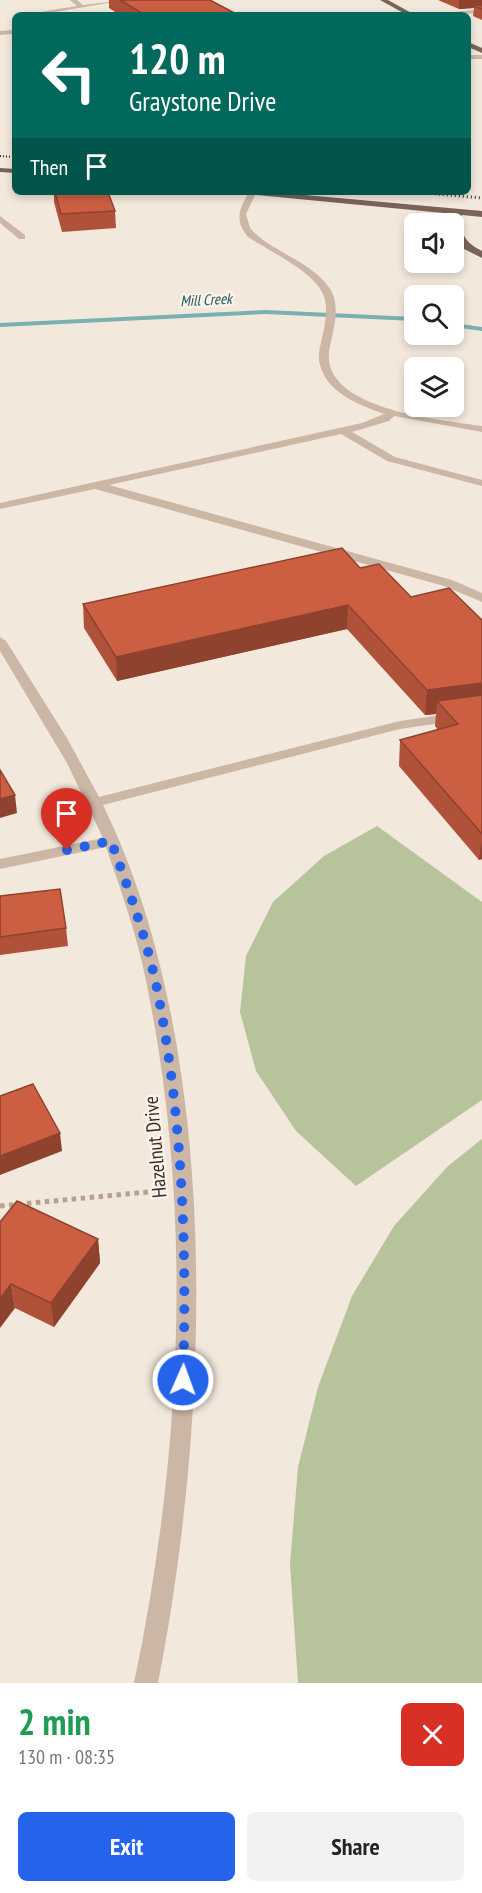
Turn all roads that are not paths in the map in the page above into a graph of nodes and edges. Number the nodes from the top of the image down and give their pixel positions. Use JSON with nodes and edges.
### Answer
{"nodes":[{"id":1,"x":72,"y":0,"type":"edge"},
{"id":2,"x":123,"y":0,"type":"edge"},
{"id":3,"x":383,"y":0,"type":"edge"},
{"id":4,"x":82,"y":7,"type":"junction"},
{"id":5,"x":43,"y":12,"type":"edge"},
{"id":6,"x":406,"y":12,"type":"edge"},
{"id":7,"x":251,"y":195,"type":"edge"},
{"id":8,"x":274,"y":195,"type":"edge"},
{"id":9,"x":458,"y":212,"type":"junction"},
{"id":10,"x":482,"y":214,"type":"edge"},
{"id":11,"x":0,"y":219,"type":"edge"},
{"id":12,"x":22,"y":237,"type":"dead end"},
{"id":13,"x":482,"y":255,"type":"edge"},
{"id":14,"x":390,"y":414,"type":"junction"},
{"id":15,"x":482,"y":429,"type":"edge"},
{"id":16,"x":343,"y":431,"type":"junction"},
{"id":17,"x":482,"y":483,"type":"edge"},
{"id":18,"x":95,"y":485,"type":"junction"},
{"id":19,"x":0,"y":506,"type":"edge"},
{"id":20,"x":482,"y":598,"type":"edge"},
{"id":21,"x":0,"y":641,"type":"edge"},
{"id":22,"x":482,"y":713,"type":"edge"},
{"id":23,"x":94,"y":802,"type":"junction"},
{"id":24,"x":111,"y":841,"type":"junction"},
{"id":25,"x":0,"y":864,"type":"edge"},
{"id":26,"x":146,"y":1683,"type":"edge"}],
"edges":[{"from":1,"to":4,"type":"street"},
{"from":2,"to":4,"type":"street"},
{"from":3,"to":6,"type":"main road"},
{"from":4,"to":5,"type":"street"},
{"from":7,"to":14,"type":"street"},
{"from":8,"to":9,"type":"main road"},
{"from":9,"to":10,"type":"main road"},
{"from":9,"to":13,"type":"main road"},
{"from":11,"to":12,"type":"street"},
{"from":14,"to":15,"type":"street"},
{"from":14,"to":16,"type":"street"},
{"from":16,"to":17,"type":"street"},
{"from":16,"to":18,"type":"street"},
{"from":18,"to":19,"type":"street"},
{"from":18,"to":20,"type":"street"},
{"from":21,"to":23,"type":"street","name":"Hazelnut Drive"},
{"from":22,"to":23,"type":"street"},
{"from":23,"to":24,"type":"street","name":"Hazelnut Drive"},
{"from":24,"to":25,"type":"street"},
{"from":24,"to":26,"type":"street","name":"Hazelnut Drive"}]}
